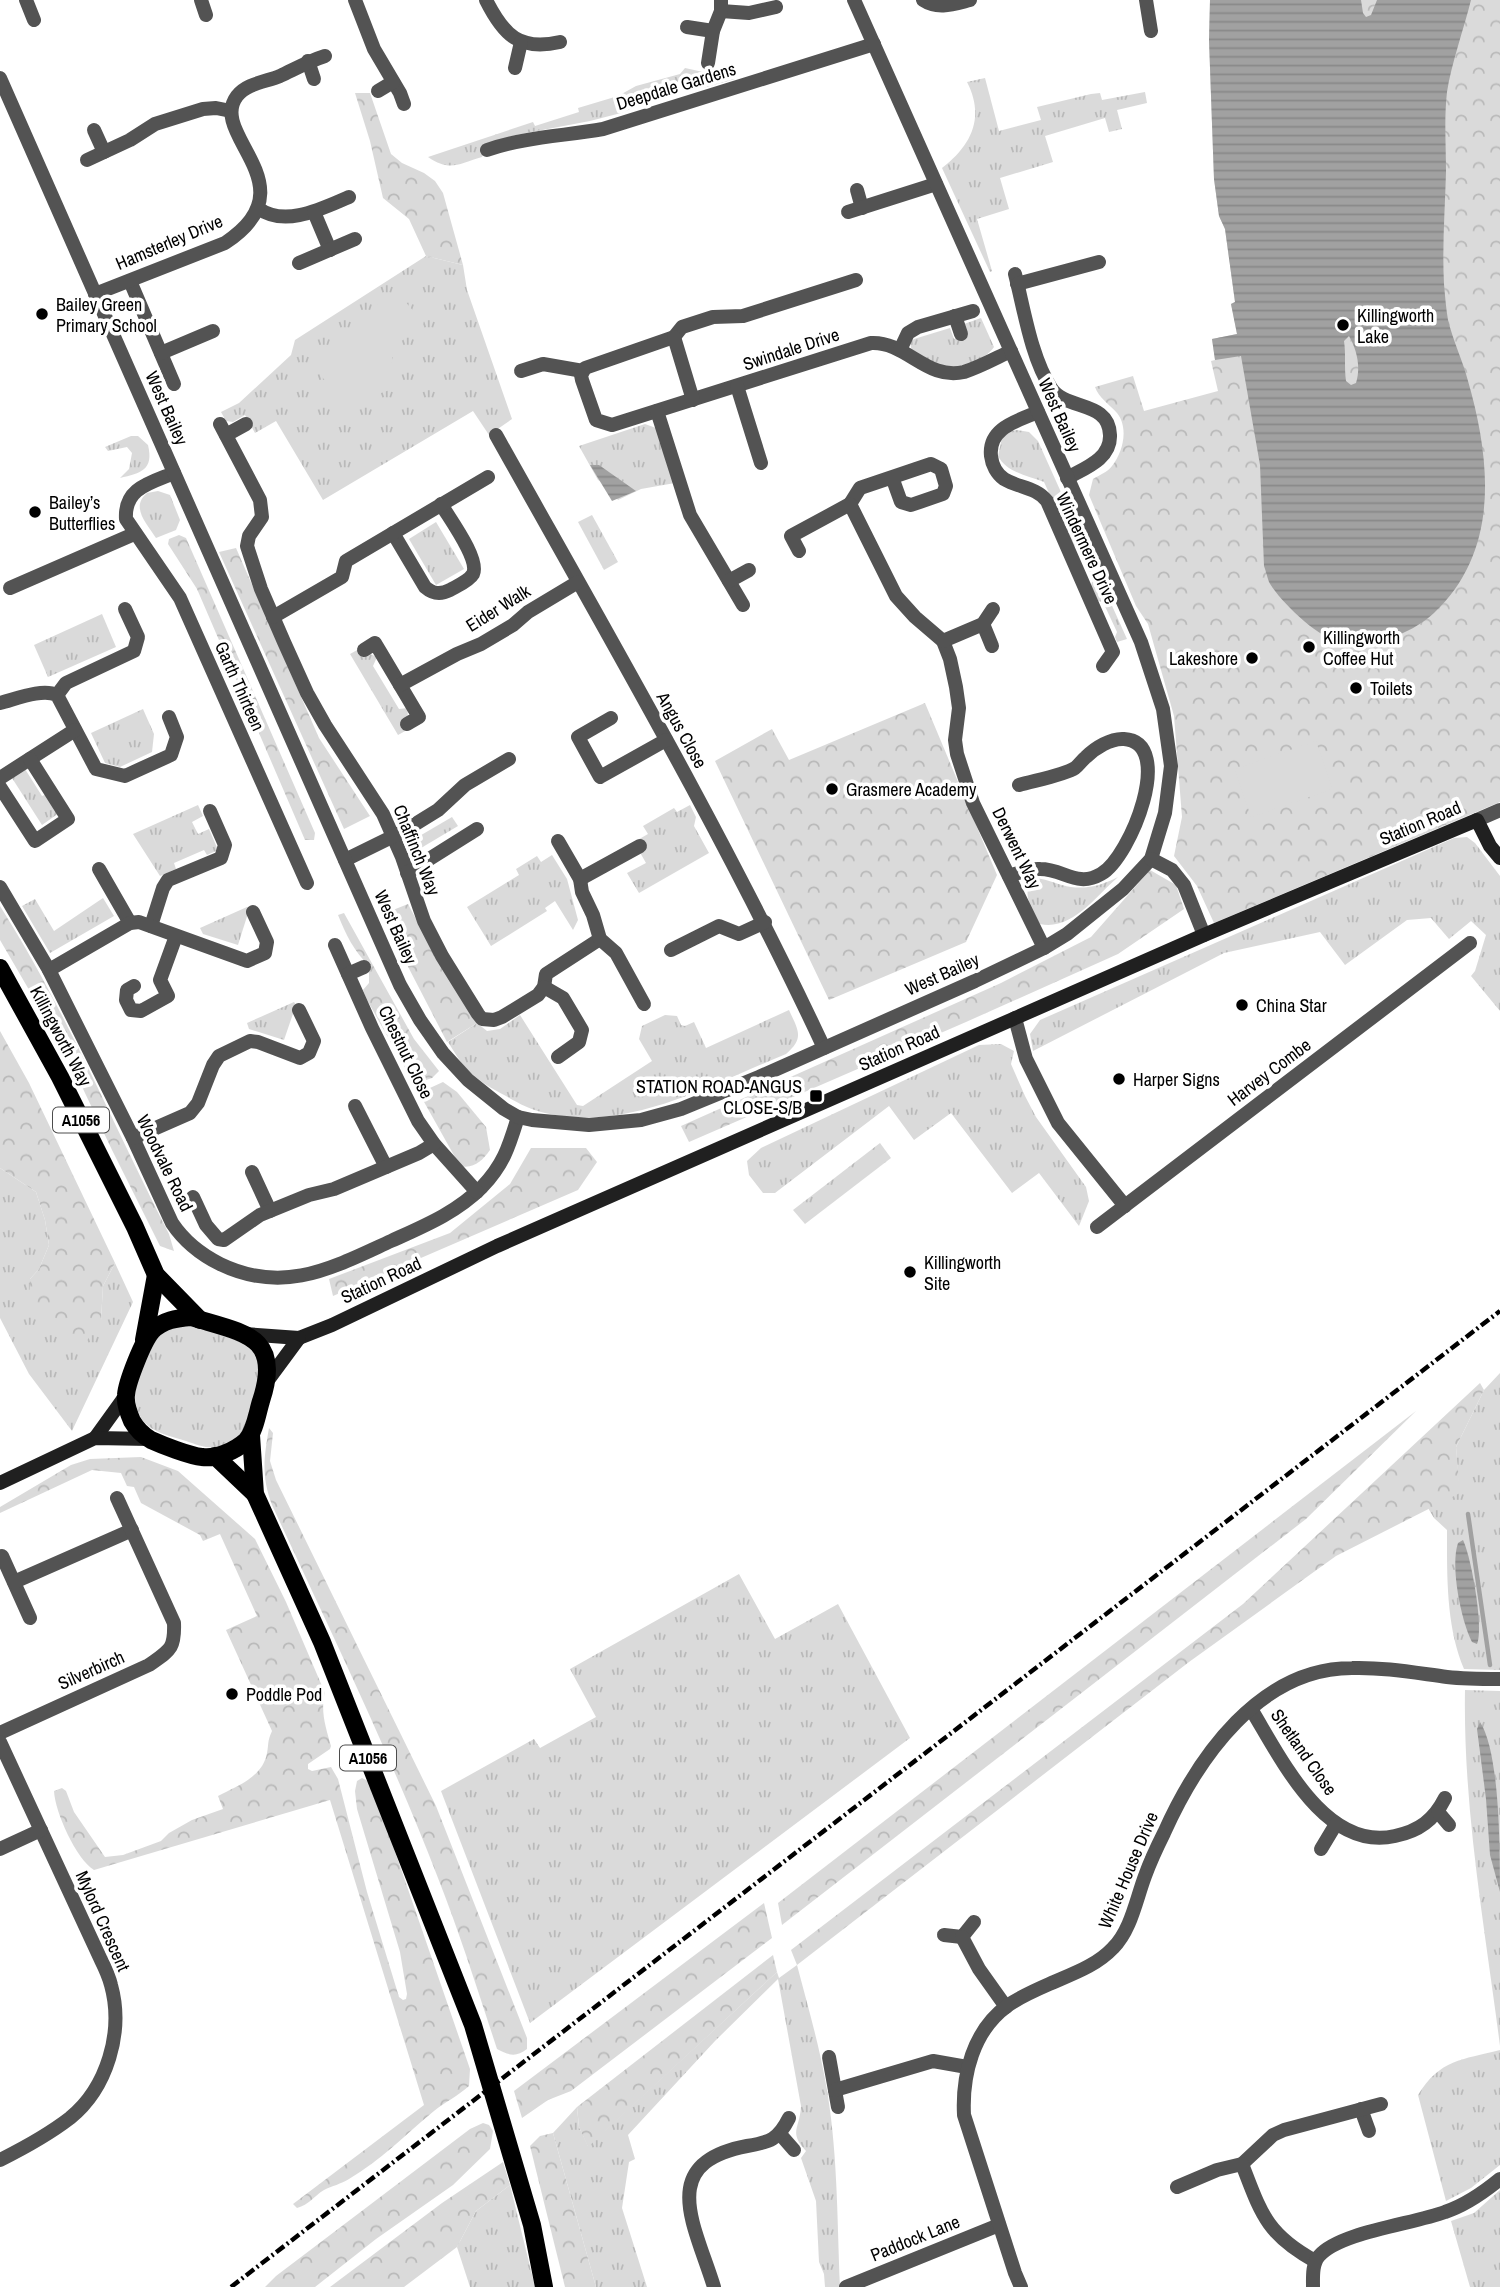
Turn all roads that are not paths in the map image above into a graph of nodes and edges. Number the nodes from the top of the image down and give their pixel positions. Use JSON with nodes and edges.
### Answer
{"nodes":[{"id":1,"x":201,"y":0,"type":"edge"},
{"id":2,"x":355,"y":0,"type":"edge"},
{"id":3,"x":486,"y":0,"type":"edge"},
{"id":4,"x":853,"y":0,"type":"edge"},
{"id":5,"x":923,"y":0,"type":"edge"},
{"id":6,"x":970,"y":0,"type":"edge"},
{"id":7,"x":1146,"y":0,"type":"edge"},
{"id":8,"x":20,"y":2,"type":"edge"},
{"id":9,"x":721,"y":6,"type":"edge"},
{"id":10,"x":776,"y":7,"type":"dead end"},
{"id":11,"x":206,"y":15,"type":"dead end"},
{"id":12,"x":34,"y":20,"type":"dead end"},
{"id":13,"x":687,"y":27,"type":"dead end"},
{"id":14,"x":713,"y":31,"type":"junction"},
{"id":15,"x":1151,"y":31,"type":"dead end"},
{"id":16,"x":521,"y":42,"type":"junction"},
{"id":17,"x":560,"y":42,"type":"dead end"},
{"id":18,"x":874,"y":44,"type":"junction"},
{"id":19,"x":325,"y":56,"type":"dead end"},
{"id":20,"x":308,"y":61,"type":"junction"},
{"id":21,"x":708,"y":63,"type":"dead end"},
{"id":22,"x":515,"y":68,"type":"dead end"},
{"id":23,"x":0,"y":78,"type":"edge"},
{"id":24,"x":314,"y":79,"type":"dead end"},
{"id":25,"x":393,"y":82,"type":"junction"},
{"id":26,"x":378,"y":91,"type":"dead end"},
{"id":27,"x":404,"y":104,"type":"dead end"},
{"id":28,"x":231,"y":111,"type":"junction"},
{"id":29,"x":94,"y":130,"type":"dead end"},
{"id":30,"x":487,"y":150,"type":"dead end"},
{"id":31,"x":104,"y":152,"type":"junction"},
{"id":32,"x":87,"y":160,"type":"dead end"},
{"id":33,"x":936,"y":184,"type":"junction"},
{"id":34,"x":857,"y":190,"type":"dead end"},
{"id":35,"x":349,"y":197,"type":"dead end"},
{"id":36,"x":258,"y":208,"type":"junction"},
{"id":37,"x":314,"y":212,"type":"junction"},
{"id":38,"x":355,"y":239,"type":"dead end"},
{"id":39,"x":330,"y":250,"type":"junction"},
{"id":40,"x":1099,"y":261,"type":"dead end"},
{"id":41,"x":299,"y":263,"type":"dead end"},
{"id":42,"x":856,"y":280,"type":"dead end"},
{"id":43,"x":130,"y":281,"type":"junction"},
{"id":44,"x":836,"y":287,"type":"junction"},
{"id":45,"x":94,"y":294,"type":"junction"},
{"id":46,"x":840,"y":302,"type":"dead end"},
{"id":47,"x":973,"y":311,"type":"dead end"},
{"id":48,"x":955,"y":316,"type":"junction"},
{"id":49,"x":213,"y":331,"type":"dead end"},
{"id":50,"x":961,"y":334,"type":"dead end"},
{"id":51,"x":674,"y":337,"type":"junction"},
{"id":52,"x":900,"y":350,"type":"junction"},
{"id":53,"x":1011,"y":351,"type":"junction"},
{"id":54,"x":160,"y":354,"type":"junction"},
{"id":55,"x":521,"y":371,"type":"dead end"},
{"id":56,"x":583,"y":371,"type":"junction"},
{"id":57,"x":174,"y":384,"type":"dead end"},
{"id":58,"x":737,"y":386,"type":"junction"},
{"id":59,"x":693,"y":400,"type":"junction"},
{"id":60,"x":657,"y":411,"type":"junction"},
{"id":61,"x":1038,"y":412,"type":"junction"},
{"id":62,"x":246,"y":424,"type":"dead end"},
{"id":63,"x":496,"y":435,"type":"dead end"},
{"id":64,"x":754,"y":457,"type":"dead end"},
{"id":65,"x":174,"y":473,"type":"junction"},
{"id":66,"x":488,"y":477,"type":"dead end"},
{"id":67,"x":892,"y":477,"type":"dead end"},
{"id":68,"x":1067,"y":478,"type":"junction"},
{"id":69,"x":441,"y":504,"type":"junction"},
{"id":70,"x":850,"y":504,"type":"junction"},
{"id":71,"x":393,"y":533,"type":"junction"},
{"id":72,"x":134,"y":534,"type":"junction"},
{"id":73,"x":799,"y":551,"type":"dead end"},
{"id":74,"x":749,"y":570,"type":"dead end"},
{"id":75,"x":729,"y":581,"type":"junction"},
{"id":76,"x":578,"y":582,"type":"junction"},
{"id":77,"x":10,"y":588,"type":"dead end"},
{"id":78,"x":743,"y":605,"type":"dead end"},
{"id":79,"x":993,"y":609,"type":"dead end"},
{"id":80,"x":273,"y":617,"type":"junction"},
{"id":81,"x":124,"y":618,"type":"dead end"},
{"id":82,"x":983,"y":624,"type":"junction"},
{"id":83,"x":943,"y":640,"type":"junction"},
{"id":84,"x":992,"y":646,"type":"dead end"},
{"id":85,"x":364,"y":650,"type":"dead end"},
{"id":86,"x":1104,"y":666,"type":"dead end"},
{"id":87,"x":400,"y":685,"type":"junction"},
{"id":88,"x":57,"y":695,"type":"junction"},
{"id":89,"x":0,"y":702,"type":"edge"},
{"id":90,"x":611,"y":718,"type":"dead end"},
{"id":91,"x":407,"y":724,"type":"dead end"},
{"id":92,"x":75,"y":730,"type":"junction"},
{"id":93,"x":159,"y":733,"type":"dead end"},
{"id":94,"x":666,"y":740,"type":"junction"},
{"id":95,"x":30,"y":759,"type":"junction"},
{"id":96,"x":509,"y":759,"type":"dead end"},
{"id":97,"x":0,"y":778,"type":"edge"},
{"id":98,"x":0,"y":787,"type":"edge"},
{"id":99,"x":1029,"y":787,"type":"dead end"},
{"id":100,"x":1500,"y":810,"type":"edge"},
{"id":101,"x":208,"y":818,"type":"dead end"},
{"id":102,"x":1478,"y":820,"type":"junction"},
{"id":103,"x":477,"y":828,"type":"dead end"},
{"id":104,"x":393,"y":837,"type":"junction"},
{"id":105,"x":558,"y":841,"type":"dead end"},
{"id":106,"x":312,"y":855,"type":"dead end"},
{"id":107,"x":635,"y":855,"type":"dead end"},
{"id":108,"x":1500,"y":858,"type":"edge"},
{"id":109,"x":1151,"y":859,"type":"junction"},
{"id":110,"x":345,"y":860,"type":"junction"},
{"id":111,"x":297,"y":861,"type":"junction"},
{"id":112,"x":99,"y":869,"type":"dead end"},
{"id":113,"x":407,"y":873,"type":"junction"},
{"id":114,"x":1009,"y":876,"type":"junction"},
{"id":115,"x":580,"y":879,"type":"junction"},
{"id":116,"x":307,"y":883,"type":"dead end"},
{"id":117,"x":0,"y":887,"type":"edge"},
{"id":118,"x":253,"y":921,"type":"dead end"},
{"id":119,"x":765,"y":922,"type":"junction"},
{"id":120,"x":130,"y":923,"type":"junction"},
{"id":121,"x":150,"y":926,"type":"junction"},
{"id":122,"x":1204,"y":935,"type":"junction"},
{"id":123,"x":176,"y":936,"type":"junction"},
{"id":124,"x":600,"y":939,"type":"junction"},
{"id":125,"x":1470,"y":943,"type":"dead end"},
{"id":126,"x":335,"y":945,"type":"dead end"},
{"id":127,"x":1044,"y":948,"type":"junction"},
{"id":128,"x":671,"y":950,"type":"dead end"},
{"id":129,"x":364,"y":967,"type":"dead end"},
{"id":130,"x":0,"y":968,"type":"edge"},
{"id":131,"x":49,"y":970,"type":"junction"},
{"id":132,"x":348,"y":974,"type":"junction"},
{"id":133,"x":134,"y":986,"type":"dead end"},
{"id":134,"x":544,"y":987,"type":"junction"},
{"id":135,"x":644,"y":1004,"type":"dead end"},
{"id":136,"x":1015,"y":1018,"type":"junction"},
{"id":137,"x":299,"y":1019,"type":"dead end"},
{"id":138,"x":824,"y":1048,"type":"junction"},
{"id":139,"x":558,"y":1057,"type":"dead end"},
{"id":140,"x":354,"y":1113,"type":"dead end"},
{"id":141,"x":518,"y":1117,"type":"junction"},
{"id":142,"x":133,"y":1138,"type":"junction"},
{"id":143,"x":434,"y":1144,"type":"junction"},
{"id":144,"x":386,"y":1167,"type":"junction"},
{"id":145,"x":253,"y":1172,"type":"dead end"},
{"id":146,"x":477,"y":1192,"type":"junction"},
{"id":147,"x":193,"y":1197,"type":"dead end"},
{"id":148,"x":1125,"y":1206,"type":"junction"},
{"id":149,"x":270,"y":1211,"type":"junction"},
{"id":150,"x":1097,"y":1227,"type":"dead end"},
{"id":151,"x":156,"y":1275,"type":"junction"},
{"id":152,"x":200,"y":1320,"type":"junction"},
{"id":153,"x":245,"y":1334,"type":"junction"},
{"id":154,"x":299,"y":1339,"type":"junction"},
{"id":155,"x":144,"y":1343,"type":"junction"},
{"id":156,"x":268,"y":1380,"type":"junction"},
{"id":157,"x":126,"y":1395,"type":"junction"},
{"id":158,"x":251,"y":1435,"type":"junction"},
{"id":159,"x":95,"y":1438,"type":"junction"},
{"id":160,"x":150,"y":1439,"type":"junction"},
{"id":161,"x":215,"y":1456,"type":"junction"},
{"id":162,"x":2,"y":1477,"type":"edge"},
{"id":163,"x":254,"y":1494,"type":"junction"},
{"id":164,"x":117,"y":1498,"type":"dead end"},
{"id":165,"x":131,"y":1530,"type":"junction"},
{"id":166,"x":2,"y":1556,"type":"dead end"},
{"id":167,"x":14,"y":1582,"type":"junction"},
{"id":168,"x":30,"y":1618,"type":"dead end"},
{"id":169,"x":1500,"y":1679,"type":"edge"},
{"id":170,"x":1251,"y":1709,"type":"junction"},
{"id":171,"x":0,"y":1733,"type":"edge"},
{"id":172,"x":0,"y":1742,"type":"edge"},
{"id":173,"x":1336,"y":1824,"type":"junction"},
{"id":174,"x":1449,"y":1825,"type":"dead end"},
{"id":175,"x":41,"y":1830,"type":"junction"},
{"id":176,"x":0,"y":1849,"type":"edge"},
{"id":177,"x":1321,"y":1849,"type":"dead end"},
{"id":178,"x":974,"y":1922,"type":"dead end"},
{"id":179,"x":944,"y":1935,"type":"dead end"},
{"id":180,"x":962,"y":1937,"type":"junction"},
{"id":181,"x":1006,"y":2007,"type":"junction"},
{"id":182,"x":829,"y":2057,"type":"dead end"},
{"id":183,"x":967,"y":2067,"type":"junction"},
{"id":184,"x":835,"y":2090,"type":"junction"},
{"id":185,"x":1381,"y":2104,"type":"dead end"},
{"id":186,"x":838,"y":2108,"type":"dead end"},
{"id":187,"x":1361,"y":2109,"type":"junction"},
{"id":188,"x":789,"y":2118,"type":"dead end"},
{"id":189,"x":1369,"y":2131,"type":"dead end"},
{"id":190,"x":780,"y":2134,"type":"junction"},
{"id":191,"x":794,"y":2150,"type":"dead end"},
{"id":192,"x":0,"y":2160,"type":"edge"},
{"id":193,"x":1242,"y":2164,"type":"junction"},
{"id":194,"x":1500,"y":2179,"type":"edge"},
{"id":195,"x":1177,"y":2187,"type":"dead end"},
{"id":196,"x":999,"y":2225,"type":"junction"},
{"id":197,"x":1315,"y":2261,"type":"junction"},
{"id":198,"x":544,"y":2287,"type":"edge"},
{"id":199,"x":714,"y":2287,"type":"edge"},
{"id":200,"x":845,"y":2287,"type":"edge"},
{"id":201,"x":1021,"y":2287,"type":"edge"},
{"id":202,"x":1313,"y":2287,"type":"edge"}],
"edges":[{"from":1,"to":11,"type":"street"},
{"from":2,"to":25,"type":"street"},
{"from":3,"to":16,"type":"street"},
{"from":4,"to":18,"type":"street","name":"West Bailey"},
{"from":5,"to":6,"type":"street"},
{"from":7,"to":15,"type":"street"},
{"from":8,"to":12,"type":"street"},
{"from":9,"to":10,"type":"street"},
{"from":9,"to":14,"type":"street"},
{"from":13,"to":14,"type":"street"},
{"from":14,"to":21,"type":"street"},
{"from":16,"to":17,"type":"street"},
{"from":16,"to":22,"type":"street"},
{"from":18,"to":30,"type":"street","name":"Deepdale Gardens"},
{"from":18,"to":33,"type":"street","name":"West Bailey"},
{"from":19,"to":20,"type":"street"},
{"from":20,"to":24,"type":"street"},
{"from":20,"to":28,"type":"street"},
{"from":23,"to":45,"type":"street","name":"West Bailey"},
{"from":25,"to":26,"type":"street"},
{"from":25,"to":27,"type":"street"},
{"from":28,"to":31,"type":"street"},
{"from":28,"to":36,"type":"street"},
{"from":29,"to":31,"type":"street"},
{"from":31,"to":32,"type":"street"},
{"from":33,"to":34,"type":"street"},
{"from":33,"to":53,"type":"street","name":"West Bailey"},
{"from":35,"to":37,"type":"street"},
{"from":36,"to":37,"type":"street"},
{"from":36,"to":43,"type":"street","name":"Hamsterley Drive"},
{"from":37,"to":39,"type":"street"},
{"from":38,"to":39,"type":"street"},
{"from":39,"to":41,"type":"street"},
{"from":40,"to":68,"type":"street"},
{"from":42,"to":44,"type":"street"},
{"from":43,"to":45,"type":"street","name":"Hamsterley Drive"},
{"from":43,"to":54,"type":"street"},
{"from":44,"to":46,"type":"street","name":"Swindale Drive"},
{"from":44,"to":51,"type":"street"},
{"from":45,"to":65,"type":"street","name":"West Bailey"},
{"from":47,"to":48,"type":"street"},
{"from":48,"to":50,"type":"street"},
{"from":48,"to":52,"type":"street"},
{"from":49,"to":54,"type":"street"},
{"from":51,"to":56,"type":"street"},
{"from":51,"to":59,"type":"street"},
{"from":52,"to":53,"type":"street","name":"Swindale Drive"},
{"from":52,"to":58,"type":"street","name":"Swindale Drive"},
{"from":53,"to":61,"type":"street","name":"West Bailey"},
{"from":54,"to":57,"type":"street"},
{"from":55,"to":56,"type":"street"},
{"from":56,"to":60,"type":"street","name":"Swindale Drive"},
{"from":58,"to":59,"type":"street","name":"Swindale Drive"},
{"from":58,"to":64,"type":"street"},
{"from":59,"to":60,"type":"street","name":"Swindale Drive"},
{"from":60,"to":75,"type":"street"},
{"from":61,"to":68,"type":"street","name":"West Bailey"},
{"from":61,"to":86,"type":"street","name":"Windermere Drive"},
{"from":62,"to":80,"type":"street","name":"Chaffinch Way"},
{"from":63,"to":76,"type":"street","name":"Angus Close"},
{"from":65,"to":72,"type":"street","name":"Garth Thirteen"},
{"from":65,"to":110,"type":"street","name":"West Bailey"},
{"from":66,"to":69,"type":"street"},
{"from":67,"to":70,"type":"street"},
{"from":68,"to":109,"type":"street","name":"West Bailey"},
{"from":69,"to":71,"type":"street"},
{"from":69,"to":71,"type":"street"},
{"from":70,"to":73,"type":"street"},
{"from":70,"to":83,"type":"street"},
{"from":71,"to":80,"type":"street"},
{"from":72,"to":77,"type":"street"},
{"from":72,"to":111,"type":"street","name":"Garth Thirteen"},
{"from":74,"to":75,"type":"street"},
{"from":75,"to":78,"type":"street"},
{"from":76,"to":87,"type":"street","name":"Eider Walk"},
{"from":76,"to":94,"type":"street","name":"Angus Close"},
{"from":79,"to":82,"type":"street"},
{"from":80,"to":104,"type":"street","name":"Chaffinch Way"},
{"from":81,"to":88,"type":"street"},
{"from":82,"to":83,"type":"street"},
{"from":82,"to":84,"type":"street"},
{"from":83,"to":114,"type":"street","name":"Derwent Way"},
{"from":85,"to":87,"type":"street"},
{"from":87,"to":91,"type":"street"},
{"from":88,"to":89,"type":"street"},
{"from":88,"to":92,"type":"street"},
{"from":90,"to":94,"type":"street"},
{"from":92,"to":93,"type":"street"},
{"from":92,"to":95,"type":"street"},
{"from":94,"to":119,"type":"street","name":"Angus Close"},
{"from":95,"to":97,"type":"street"},
{"from":95,"to":98,"type":"street"},
{"from":96,"to":104,"type":"street"},
{"from":99,"to":114,"type":"street"},
{"from":100,"to":102,"type":"street"},
{"from":101,"to":121,"type":"street"},
{"from":102,"to":108,"type":"main road","name":"Station Road"},
{"from":102,"to":122,"type":"main road","name":"Station Road"},
{"from":103,"to":113,"type":"street"},
{"from":104,"to":110,"type":"street"},
{"from":104,"to":113,"type":"street","name":"Chaffinch Way"},
{"from":105,"to":115,"type":"street"},
{"from":106,"to":111,"type":"street"},
{"from":107,"to":115,"type":"street"},
{"from":109,"to":122,"type":"street"},
{"from":109,"to":127,"type":"street","name":"West Bailey"},
{"from":110,"to":141,"type":"street","name":"West Bailey"},
{"from":111,"to":116,"type":"street","name":"Garth Thirteen"},
{"from":112,"to":120,"type":"street"},
{"from":113,"to":134,"type":"street","name":"Chaffinch Way"},
{"from":114,"to":127,"type":"street","name":"Derwent Way"},
{"from":115,"to":124,"type":"street"},
{"from":117,"to":131,"type":"street","name":"Woodvale Road"},
{"from":118,"to":123,"type":"street"},
{"from":119,"to":128,"type":"street"},
{"from":119,"to":138,"type":"street","name":"Angus Close"},
{"from":120,"to":121,"type":"street"},
{"from":120,"to":131,"type":"street"},
{"from":121,"to":123,"type":"street"},
{"from":122,"to":136,"type":"main road","name":"Station Road"},
{"from":123,"to":133,"type":"street"},
{"from":124,"to":134,"type":"street"},
{"from":124,"to":135,"type":"street"},
{"from":125,"to":148,"type":"street","name":"Harvey Combe"},
{"from":126,"to":132,"type":"street","name":"Chestnut Close"},
{"from":127,"to":138,"type":"street","name":"West Bailey"},
{"from":129,"to":132,"type":"street"},
{"from":130,"to":151,"type":"main road","name":"Killingworth Way","number":"A1056"},
{"from":131,"to":142,"type":"street","name":"Woodvale Road"},
{"from":132,"to":143,"type":"street","name":"Chestnut Close"},
{"from":134,"to":139,"type":"street"},
{"from":136,"to":148,"type":"street"},
{"from":136,"to":154,"type":"main road","name":"Station Road"},
{"from":137,"to":142,"type":"street"},
{"from":138,"to":141,"type":"street","name":"West Bailey"},
{"from":140,"to":144,"type":"street"},
{"from":141,"to":146,"type":"street","name":"Woodvale Road"},
{"from":142,"to":146,"type":"street","name":"Woodvale Road"},
{"from":143,"to":144,"type":"street"},
{"from":143,"to":146,"type":"street","name":"Chestnut Close"},
{"from":144,"to":149,"type":"street"},
{"from":145,"to":149,"type":"street"},
{"from":147,"to":149,"type":"street"},
{"from":148,"to":150,"type":"street","name":"Harvey Combe"},
{"from":151,"to":152,"type":"main road","name":"Killingworth Way","number":"A1056"},
{"from":151,"to":155,"type":"main road"},
{"from":152,"to":153,"type":"main road"},
{"from":152,"to":155,"type":"main road"},
{"from":153,"to":154,"type":"main road"},
{"from":153,"to":156,"type":"main road"},
{"from":154,"to":156,"type":"main road","name":"Station Road"},
{"from":155,"to":157,"type":"main road"},
{"from":156,"to":158,"type":"main road"},
{"from":157,"to":159,"type":"main road"},
{"from":157,"to":160,"type":"main road"},
{"from":158,"to":161,"type":"main road"},
{"from":158,"to":163,"type":"main road","number":"A1056"},
{"from":159,"to":160,"type":"main road"},
{"from":159,"to":162,"type":"main road"},
{"from":160,"to":161,"type":"main road"},
{"from":161,"to":163,"type":"main road","number":"A1056"},
{"from":163,"to":198,"type":"main road","number":"A1056"},
{"from":164,"to":165,"type":"street"},
{"from":165,"to":167,"type":"street"},
{"from":165,"to":171,"type":"street","name":"Silverbirch"},
{"from":166,"to":167,"type":"street"},
{"from":167,"to":168,"type":"street"},
{"from":169,"to":170,"type":"street","name":"White House Drive"},
{"from":170,"to":173,"type":"street","name":"Shetland Close"},
{"from":170,"to":181,"type":"street","name":"White House Drive"},
{"from":172,"to":175,"type":"street","name":"Mylord Crescent"},
{"from":173,"to":174,"type":"street","name":"Shetland Close"},
{"from":173,"to":177,"type":"street"},
{"from":175,"to":176,"type":"street"},
{"from":175,"to":192,"type":"street","name":"Mylord Crescent"},
{"from":178,"to":180,"type":"street"},
{"from":179,"to":180,"type":"street"},
{"from":180,"to":181,"type":"street"},
{"from":181,"to":183,"type":"street","name":"White House Drive"},
{"from":182,"to":184,"type":"street"},
{"from":183,"to":184,"type":"street"},
{"from":183,"to":196,"type":"street","name":"White House Drive"},
{"from":184,"to":186,"type":"street"},
{"from":185,"to":187,"type":"street"},
{"from":187,"to":189,"type":"street"},
{"from":187,"to":193,"type":"street"},
{"from":188,"to":190,"type":"street"},
{"from":190,"to":191,"type":"street"},
{"from":190,"to":199,"type":"street"},
{"from":193,"to":195,"type":"street"},
{"from":193,"to":197,"type":"street"},
{"from":194,"to":197,"type":"street"},
{"from":196,"to":200,"type":"street","name":"Paddock Lane"},
{"from":196,"to":201,"type":"street","name":"White House Drive"},
{"from":197,"to":202,"type":"street"}]}
